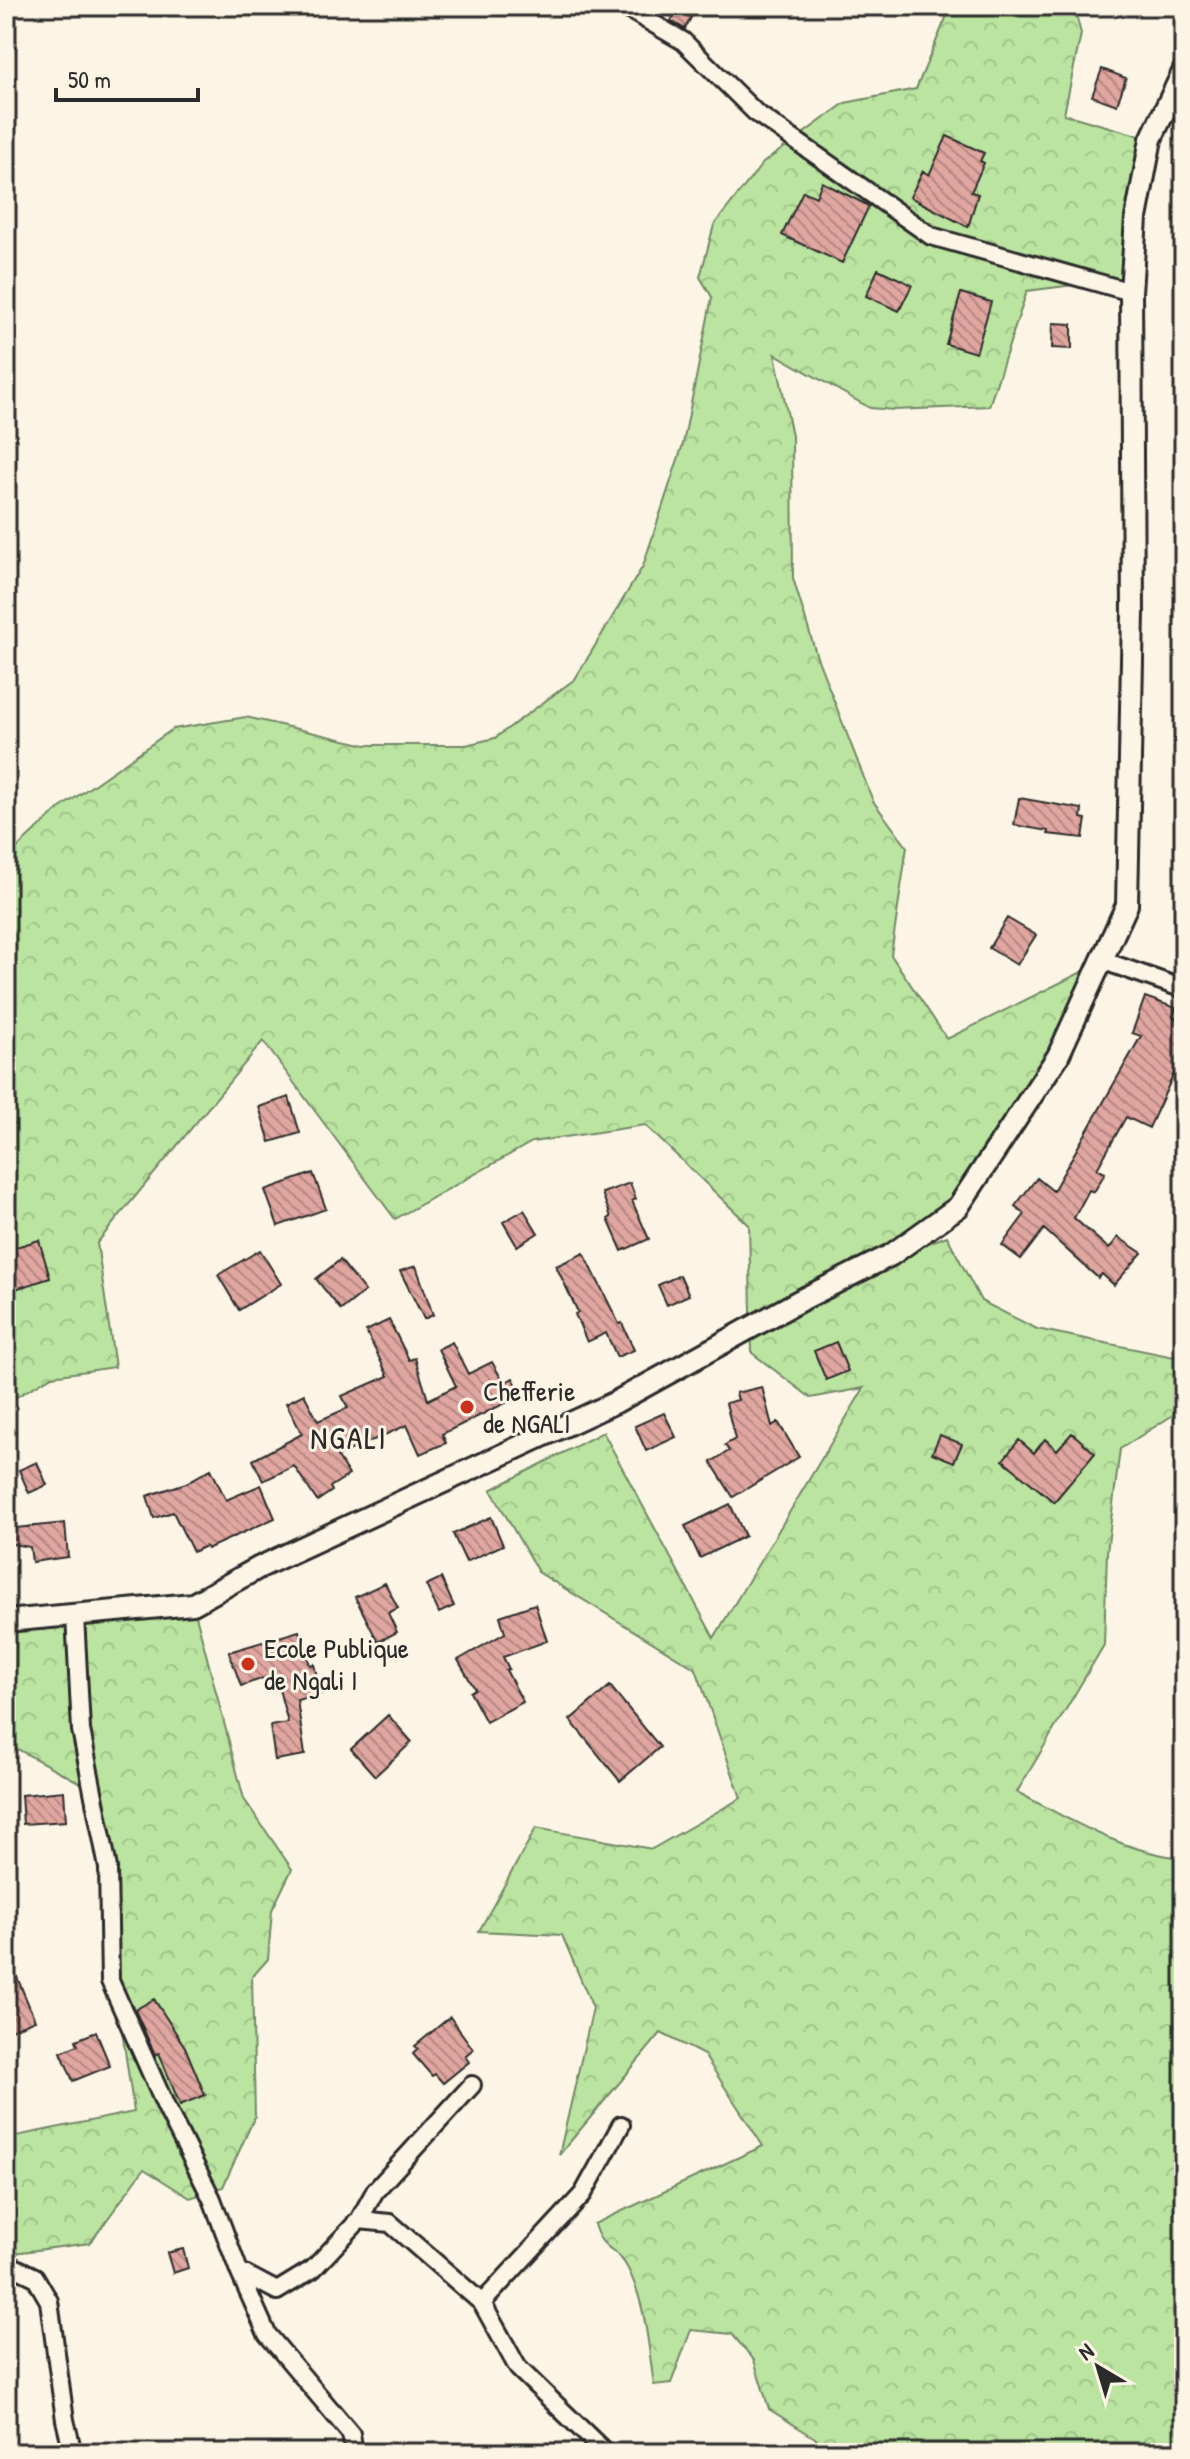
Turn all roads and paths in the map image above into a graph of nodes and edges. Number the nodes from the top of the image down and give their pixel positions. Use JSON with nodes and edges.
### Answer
{"nodes":[{"id":1,"x":623,"y":6,"type":"edge"},
{"id":2,"x":1184,"y":70,"type":"edge"},
{"id":3,"x":1131,"y":292,"type":"junction"},
{"id":4,"x":1104,"y":961,"type":"junction"},
{"id":5,"x":1184,"y":989,"type":"edge"},
{"id":6,"x":75,"y":1616,"type":"junction"},
{"id":7,"x":6,"y":1621,"type":"edge"},
{"id":8,"x":472,"y":2085,"type":"dead end"},
{"id":9,"x":621,"y":2125,"type":"dead end"},
{"id":10,"x":359,"y":2220,"type":"junction"},
{"id":11,"x":6,"y":2266,"type":"edge"},
{"id":12,"x":239,"y":2271,"type":"junction"},
{"id":13,"x":482,"y":2303,"type":"junction"},
{"id":14,"x":73,"y":2453,"type":"edge"},
{"id":15,"x":354,"y":2453,"type":"edge"},
{"id":16,"x":606,"y":2453,"type":"edge"}],
"edges":[{"from":1,"to":3,"type":"street"},
{"from":2,"to":3,"type":"street"},
{"from":3,"to":4,"type":"street"},
{"from":4,"to":5,"type":"street"},
{"from":4,"to":6,"type":"street"},
{"from":6,"to":7,"type":"street"},
{"from":6,"to":12,"type":"street"},
{"from":8,"to":10,"type":"street"},
{"from":9,"to":13,"type":"street"},
{"from":10,"to":12,"type":"street"},
{"from":10,"to":13,"type":"street"},
{"from":11,"to":14,"type":"street"},
{"from":12,"to":15,"type":"street"},
{"from":13,"to":16,"type":"street"}]}
